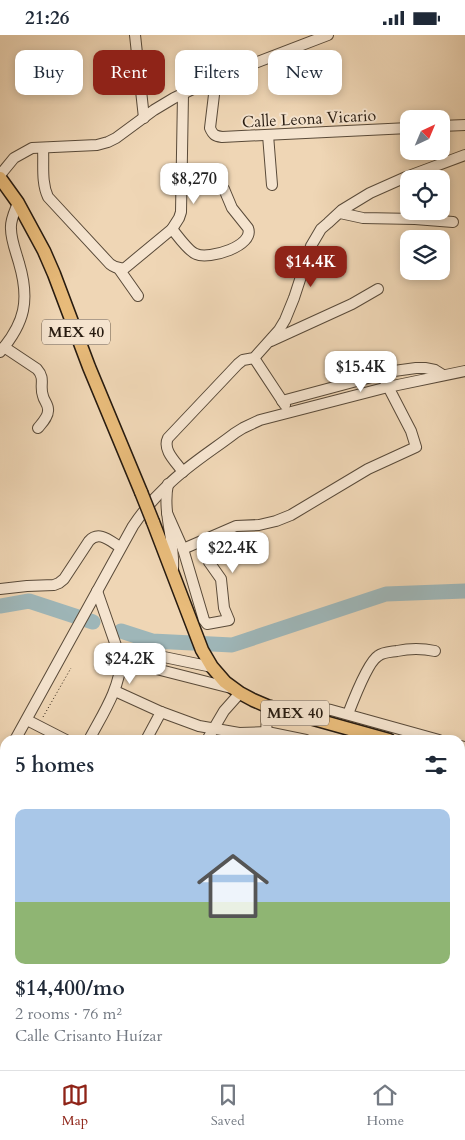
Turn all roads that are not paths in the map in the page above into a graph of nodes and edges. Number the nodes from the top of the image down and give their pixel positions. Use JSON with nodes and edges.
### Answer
{"nodes":[{"id":1,"x":134,"y":35,"type":"edge"},
{"id":2,"x":328,"y":35,"type":"edge"},
{"id":3,"x":258,"y":62,"type":"edge"},
{"id":4,"x":181,"y":95,"type":"edge"},
{"id":5,"x":183,"y":95,"type":"edge"},
{"id":6,"x":214,"y":95,"type":"edge"},
{"id":7,"x":144,"y":118,"type":"junction"},
{"id":8,"x":465,"y":125,"type":"edge"},
{"id":9,"x":450,"y":126,"type":"edge"},
{"id":10,"x":400,"y":128,"type":"edge"},
{"id":11,"x":268,"y":135,"type":"junction"},
{"id":12,"x":43,"y":148,"type":"junction"},
{"id":13,"x":465,"y":155,"type":"edge"},
{"id":14,"x":0,"y":177,"type":"edge"},
{"id":15,"x":272,"y":185,"type":"dead end"},
{"id":16,"x":224,"y":189,"type":"dead end"},
{"id":17,"x":18,"y":203,"type":"junction"},
{"id":18,"x":340,"y":213,"type":"junction"},
{"id":19,"x":453,"y":222,"type":"dead end"},
{"id":20,"x":172,"y":229,"type":"junction"},
{"id":21,"x":119,"y":269,"type":"junction"},
{"id":22,"x":378,"y":289,"type":"dead end"},
{"id":23,"x":138,"y":296,"type":"dead end"},
{"id":24,"x":270,"y":341,"type":"junction"},
{"id":25,"x":2,"y":350,"type":"edge"},
{"id":26,"x":254,"y":358,"type":"junction"},
{"id":27,"x":465,"y":371,"type":"edge"},
{"id":28,"x":382,"y":375,"type":"junction"},
{"id":29,"x":443,"y":375,"type":"junction"},
{"id":30,"x":340,"y":385,"type":"junction"},
{"id":31,"x":388,"y":387,"type":"junction"},
{"id":32,"x":344,"y":398,"type":"junction"},
{"id":33,"x":282,"y":401,"type":"junction"},
{"id":34,"x":290,"y":412,"type":"junction"},
{"id":35,"x":38,"y":428,"type":"dead end"},
{"id":36,"x":183,"y":472,"type":"junction"},
{"id":37,"x":168,"y":484,"type":"junction"},
{"id":38,"x":166,"y":513,"type":"junction"},
{"id":39,"x":202,"y":541,"type":"junction"},
{"id":40,"x":120,"y":547,"type":"junction"},
{"id":41,"x":183,"y":549,"type":"junction"},
{"id":42,"x":172,"y":573,"type":"junction"},
{"id":43,"x":0,"y":589,"type":"edge"},
{"id":44,"x":97,"y":591,"type":"junction"},
{"id":45,"x":435,"y":651,"type":"dead end"},
{"id":46,"x":120,"y":660,"type":"junction"},
{"id":47,"x":212,"y":667,"type":"junction"},
{"id":48,"x":115,"y":691,"type":"junction"},
{"id":49,"x":236,"y":691,"type":"junction"},
{"id":50,"x":267,"y":706,"type":"junction"},
{"id":51,"x":280,"y":709,"type":"junction"},
{"id":52,"x":160,"y":712,"type":"junction"},
{"id":53,"x":348,"y":714,"type":"junction"},
{"id":54,"x":27,"y":720,"type":"junction"},
{"id":55,"x":213,"y":729,"type":"junction"},
{"id":56,"x":18,"y":735,"type":"edge"},
{"id":57,"x":48,"y":735,"type":"edge"},
{"id":58,"x":92,"y":735,"type":"edge"},
{"id":59,"x":148,"y":735,"type":"edge"},
{"id":60,"x":210,"y":735,"type":"edge"},
{"id":61,"x":258,"y":735,"type":"edge"},
{"id":62,"x":267,"y":735,"type":"edge"},
{"id":63,"x":371,"y":735,"type":"edge"},
{"id":64,"x":422,"y":735,"type":"edge"}],
"edges":[{"from":1,"to":7,"type":"street"},
{"from":2,"to":3,"type":"street"},
{"from":4,"to":7,"type":"street"},
{"from":5,"to":20,"type":"street"},
{"from":6,"to":11,"type":"street","name":"Calle Leona Vicario"},
{"from":7,"to":12,"type":"street"},
{"from":8,"to":9,"type":"street"},
{"from":10,"to":11,"type":"street","name":"Calle Leona Vicario"},
{"from":11,"to":15,"type":"street"},
{"from":12,"to":14,"type":"street"},
{"from":12,"to":21,"type":"street"},
{"from":13,"to":18,"type":"street"},
{"from":14,"to":17,"type":"main road","number":"MEX 40"},
{"from":16,"to":20,"type":"street"},
{"from":17,"to":25,"type":"street"},
{"from":17,"to":42,"type":"main road","number":"MEX 40","bridge":true},
{"from":18,"to":19,"type":"street"},
{"from":18,"to":24,"type":"street"},
{"from":20,"to":21,"type":"street"},
{"from":21,"to":23,"type":"street"},
{"from":22,"to":24,"type":"street"},
{"from":24,"to":26,"type":"street"},
{"from":25,"to":35,"type":"street"},
{"from":26,"to":33,"type":"street"},
{"from":26,"to":36,"type":"street"},
{"from":27,"to":29,"type":"street"},
{"from":28,"to":29,"type":"street"},
{"from":28,"to":30,"type":"street"},
{"from":28,"to":31,"type":"street"},
{"from":29,"to":31,"type":"street"},
{"from":30,"to":32,"type":"street"},
{"from":30,"to":33,"type":"street"},
{"from":31,"to":32,"type":"street"},
{"from":31,"to":39,"type":"street"},
{"from":32,"to":34,"type":"street"},
{"from":33,"to":34,"type":"street"},
{"from":34,"to":36,"type":"street"},
{"from":36,"to":37,"type":"street"},
{"from":37,"to":38,"type":"street"},
{"from":37,"to":40,"type":"street"},
{"from":38,"to":41,"type":"street"},
{"from":38,"to":42,"type":"street"},
{"from":39,"to":41,"type":"street"},
{"from":39,"to":41,"type":"street"},
{"from":40,"to":43,"type":"street"},
{"from":40,"to":44,"type":"street"},
{"from":42,"to":47,"type":"main road","number":"MEX 40"},
{"from":44,"to":46,"type":"street"},
{"from":44,"to":54,"type":"street"},
{"from":45,"to":53,"type":"street"},
{"from":46,"to":47,"type":"street"},
{"from":46,"to":48,"type":"street"},
{"from":46,"to":49,"type":"street"},
{"from":47,"to":49,"type":"main road","number":"MEX 40"},
{"from":48,"to":52,"type":"street"},
{"from":48,"to":58,"type":"street"},
{"from":49,"to":50,"type":"main road","number":"MEX 40"},
{"from":49,"to":55,"type":"street"},
{"from":50,"to":51,"type":"main road","number":"MEX 40"},
{"from":50,"to":62,"type":"street"},
{"from":51,"to":53,"type":"street"},
{"from":51,"to":63,"type":"main road","number":"MEX 40"},
{"from":52,"to":55,"type":"street"},
{"from":52,"to":59,"type":"street"},
{"from":53,"to":64,"type":"street"},
{"from":54,"to":56,"type":"street"},
{"from":54,"to":57,"type":"street"},
{"from":55,"to":60,"type":"street"},
{"from":55,"to":61,"type":"street"}]}
